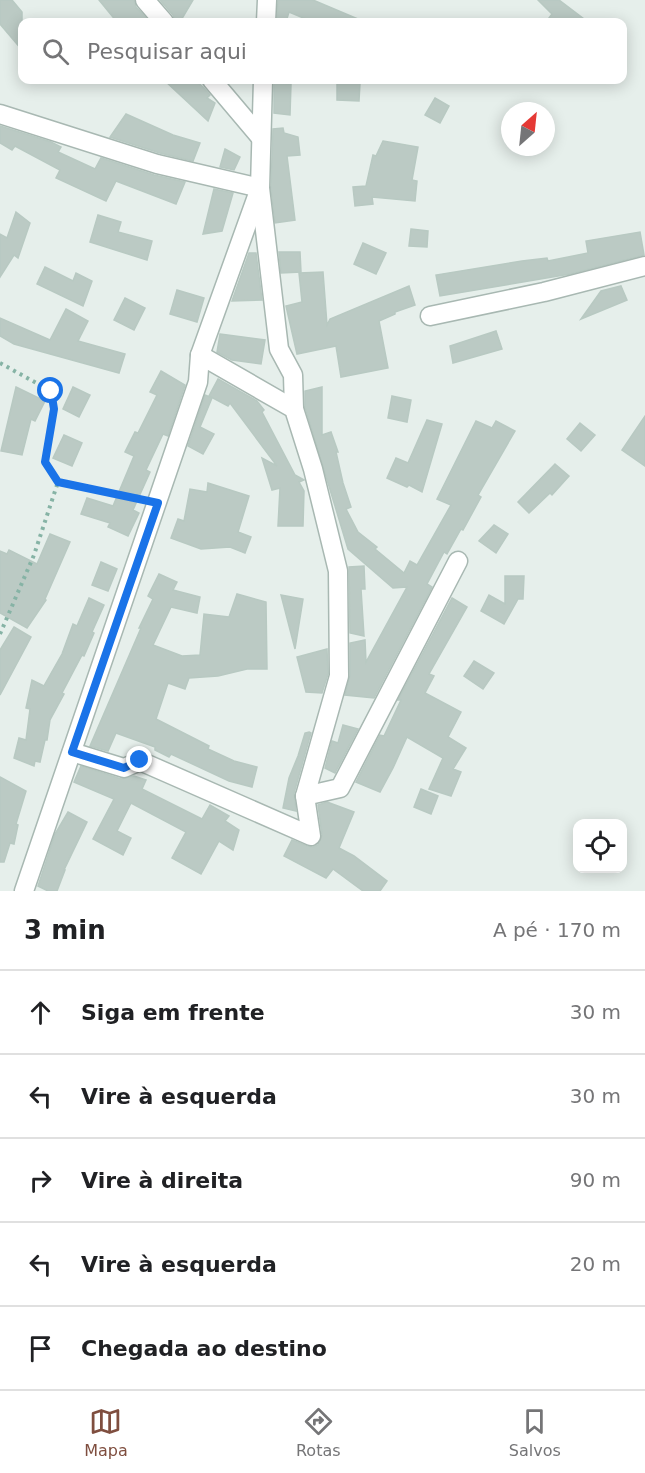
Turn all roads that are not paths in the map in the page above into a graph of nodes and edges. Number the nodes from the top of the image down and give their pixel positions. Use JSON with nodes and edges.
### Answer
{"nodes":[{"id":1,"x":145,"y":0,"type":"edge"},
{"id":2,"x":267,"y":0,"type":"edge"},
{"id":3,"x":161,"y":18,"type":"edge"},
{"id":4,"x":266,"y":18,"type":"edge"},
{"id":5,"x":215,"y":84,"type":"edge"},
{"id":6,"x":263,"y":84,"type":"edge"},
{"id":7,"x":0,"y":114,"type":"edge"},
{"id":8,"x":261,"y":138,"type":"junction"},
{"id":9,"x":260,"y":188,"type":"junction"},
{"id":10,"x":645,"y":267,"type":"edge"},
{"id":11,"x":430,"y":316,"type":"dead end"},
{"id":12,"x":200,"y":355,"type":"junction"},
{"id":13,"x":294,"y":409,"type":"junction"},
{"id":14,"x":458,"y":561,"type":"dead end"},
{"id":15,"x":72,"y":752,"type":"junction"},
{"id":16,"x":305,"y":796,"type":"junction"},
{"id":17,"x":24,"y":891,"type":"edge"}],
"edges":[{"from":1,"to":3,"type":"street"},
{"from":2,"to":4,"type":"street"},
{"from":5,"to":8,"type":"street"},
{"from":6,"to":8,"type":"street"},
{"from":7,"to":9,"type":"street"},
{"from":8,"to":9,"type":"street"},
{"from":9,"to":12,"type":"street"},
{"from":9,"to":13,"type":"street"},
{"from":10,"to":11,"type":"street"},
{"from":12,"to":13,"type":"street"},
{"from":12,"to":15,"type":"street"},
{"from":13,"to":16,"type":"street"},
{"from":14,"to":16,"type":"street"},
{"from":15,"to":16,"type":"street"},
{"from":15,"to":17,"type":"street"}]}
